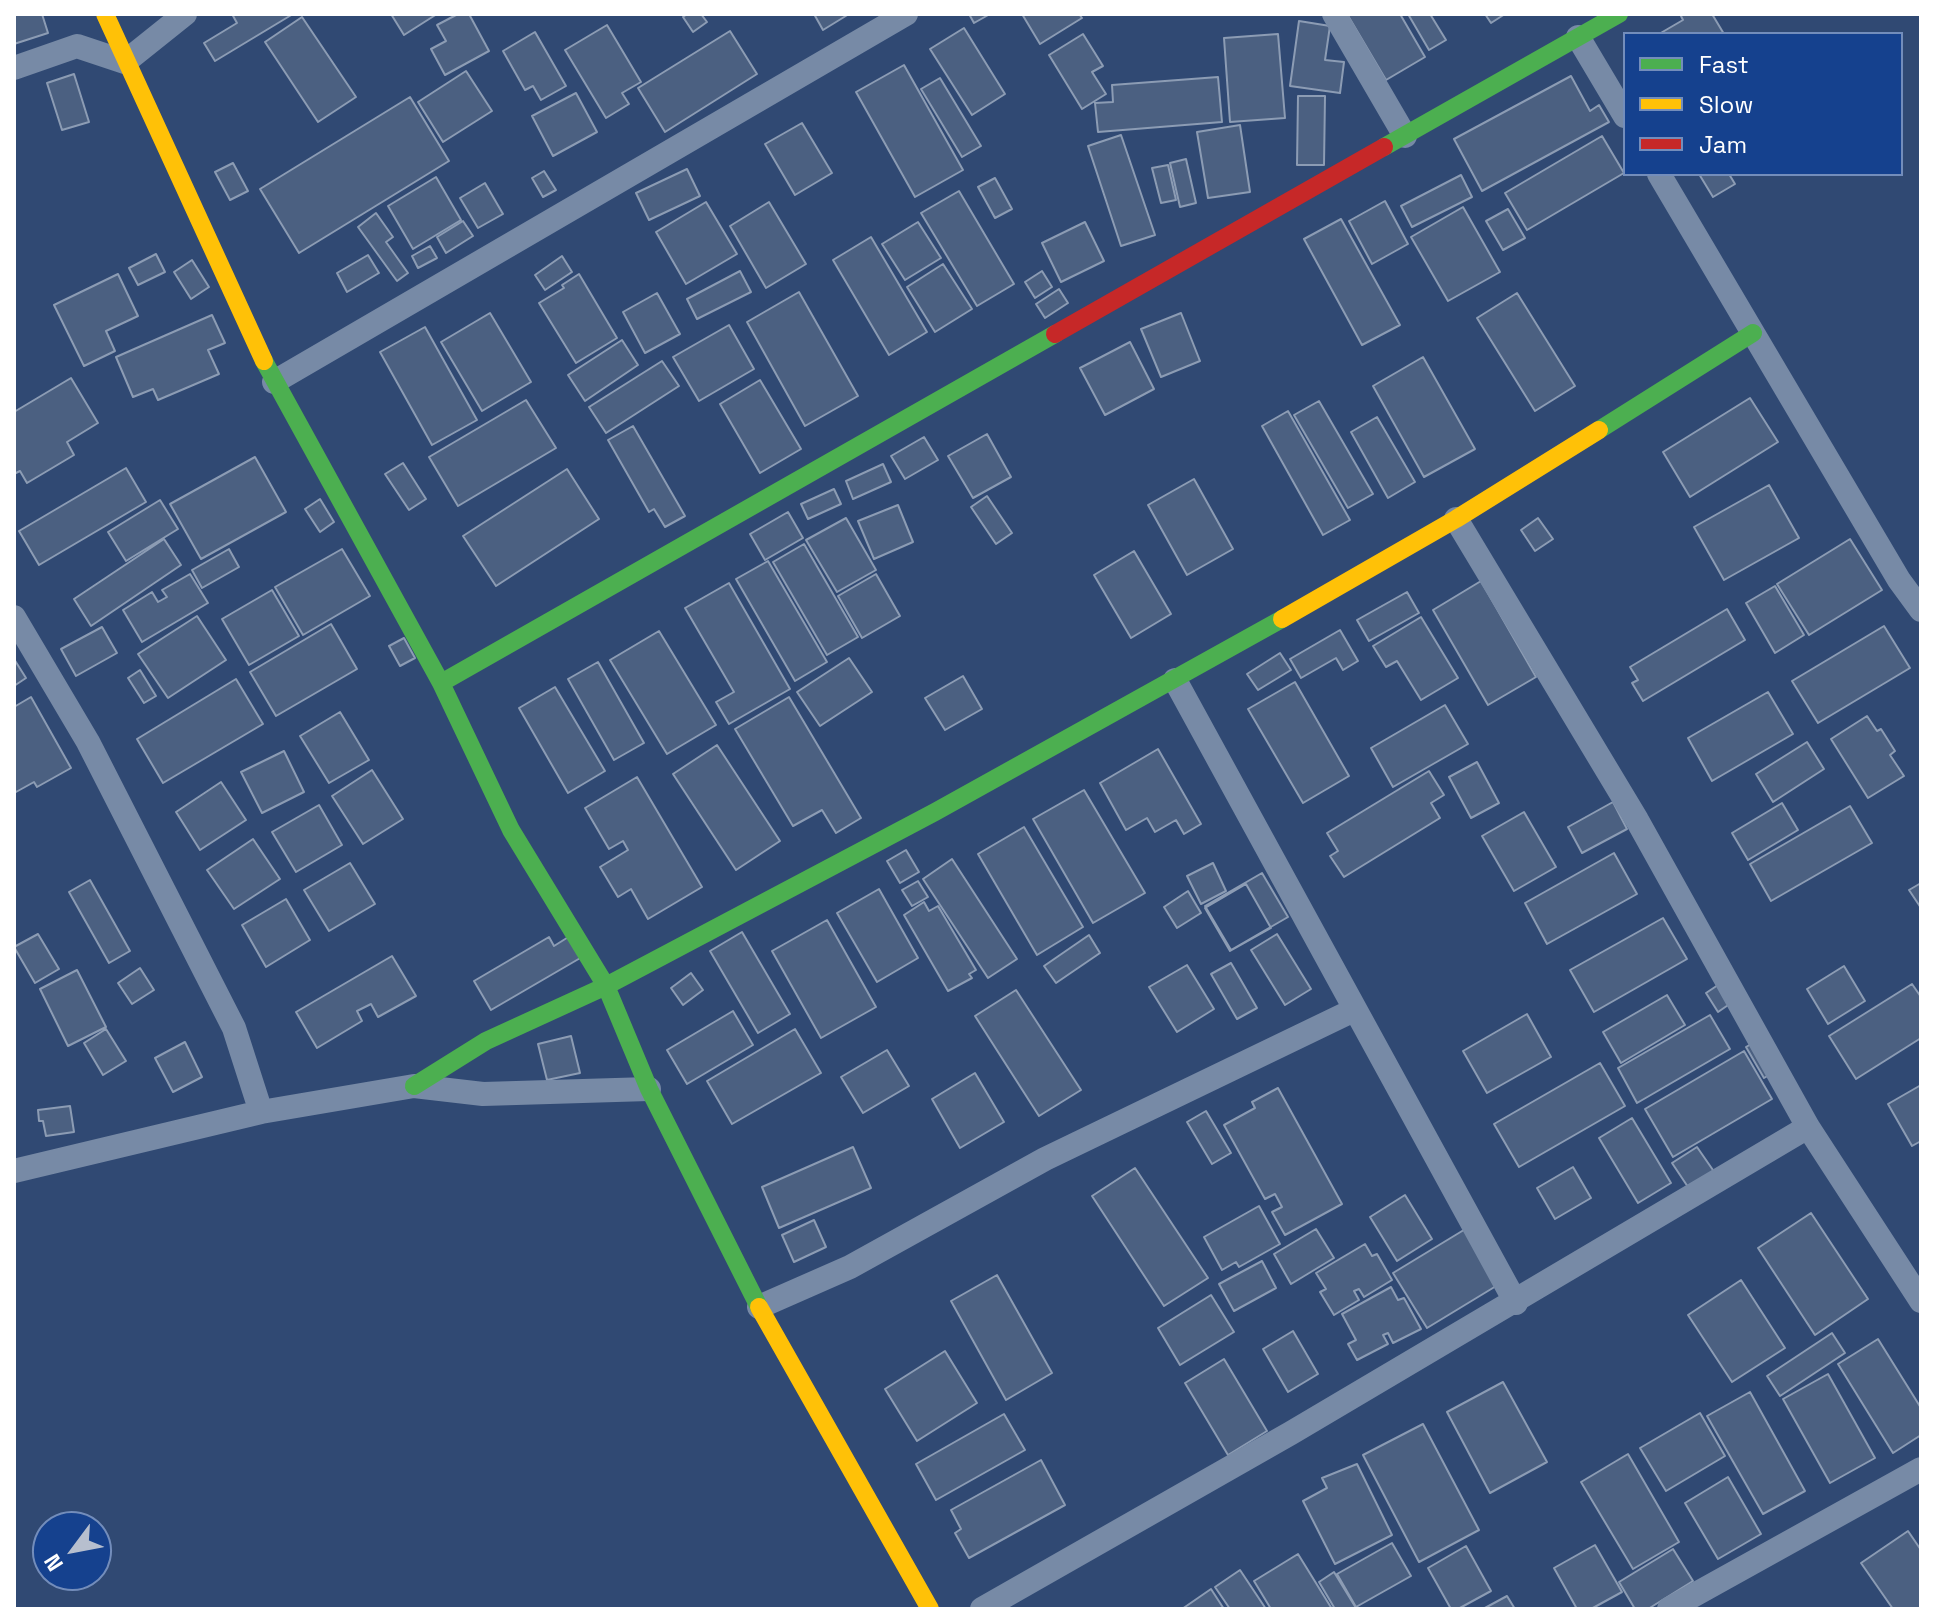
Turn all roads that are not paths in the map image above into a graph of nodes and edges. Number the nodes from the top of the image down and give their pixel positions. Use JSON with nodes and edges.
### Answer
{"nodes":[{"id":1,"x":105,"y":14,"type":"edge"},
{"id":2,"x":185,"y":14,"type":"edge"},
{"id":3,"x":906,"y":14,"type":"edge"},
{"id":4,"x":1334,"y":14,"type":"edge"},
{"id":5,"x":1617,"y":14,"type":"edge"},
{"id":6,"x":870,"y":24,"type":"edge"},
{"id":7,"x":1578,"y":37,"type":"junction"},
{"id":8,"x":125,"y":62,"type":"junction"},
{"id":9,"x":14,"y":68,"type":"edge"},
{"id":10,"x":1623,"y":113,"type":"edge"},
{"id":11,"x":1405,"y":136,"type":"junction"},
{"id":12,"x":1660,"y":176,"type":"edge"},
{"id":13,"x":1753,"y":333,"type":"junction"},
{"id":14,"x":274,"y":382,"type":"junction"},
{"id":15,"x":1456,"y":519,"type":"junction"},
{"id":16,"x":1921,"y":610,"type":"edge"},
{"id":17,"x":14,"y":617,"type":"edge"},
{"id":18,"x":1175,"y":680,"type":"junction"},
{"id":19,"x":441,"y":683,"type":"junction"},
{"id":20,"x":606,"y":986,"type":"junction"},
{"id":21,"x":1354,"y":1010,"type":"junction"},
{"id":22,"x":414,"y":1086,"type":"junction"},
{"id":23,"x":649,"y":1089,"type":"junction"},
{"id":24,"x":261,"y":1112,"type":"junction"},
{"id":25,"x":1808,"y":1127,"type":"junction"},
{"id":26,"x":14,"y":1171,"type":"edge"},
{"id":27,"x":1921,"y":1301,"type":"edge"},
{"id":28,"x":1516,"y":1303,"type":"junction"},
{"id":29,"x":759,"y":1307,"type":"junction"},
{"id":30,"x":1921,"y":1469,"type":"edge"},
{"id":31,"x":930,"y":1609,"type":"edge"},
{"id":32,"x":982,"y":1609,"type":"edge"},
{"id":33,"x":1669,"y":1609,"type":"edge"}],
"edges":[{"from":1,"to":8,"type":"street"},
{"from":2,"to":8,"type":"street"},
{"from":3,"to":6,"type":"street"},
{"from":4,"to":11,"type":"street"},
{"from":5,"to":7,"type":"street"},
{"from":6,"to":14,"type":"street"},
{"from":7,"to":10,"type":"street"},
{"from":7,"to":11,"type":"street"},
{"from":8,"to":9,"type":"street"},
{"from":8,"to":14,"type":"street"},
{"from":11,"to":19,"type":"street"},
{"from":12,"to":13,"type":"street"},
{"from":13,"to":15,"type":"street"},
{"from":13,"to":16,"type":"street"},
{"from":14,"to":19,"type":"street"},
{"from":15,"to":18,"type":"street"},
{"from":15,"to":25,"type":"street"},
{"from":17,"to":24,"type":"street"},
{"from":18,"to":20,"type":"street"},
{"from":18,"to":21,"type":"street"},
{"from":19,"to":20,"type":"street"},
{"from":20,"to":22,"type":"street"},
{"from":20,"to":23,"type":"street"},
{"from":21,"to":28,"type":"street"},
{"from":21,"to":29,"type":"street"},
{"from":22,"to":23,"type":"street"},
{"from":22,"to":24,"type":"street"},
{"from":23,"to":29,"type":"street"},
{"from":24,"to":26,"type":"street"},
{"from":25,"to":27,"type":"street"},
{"from":25,"to":28,"type":"street"},
{"from":28,"to":32,"type":"street"},
{"from":29,"to":31,"type":"street"},
{"from":30,"to":33,"type":"street"}]}
